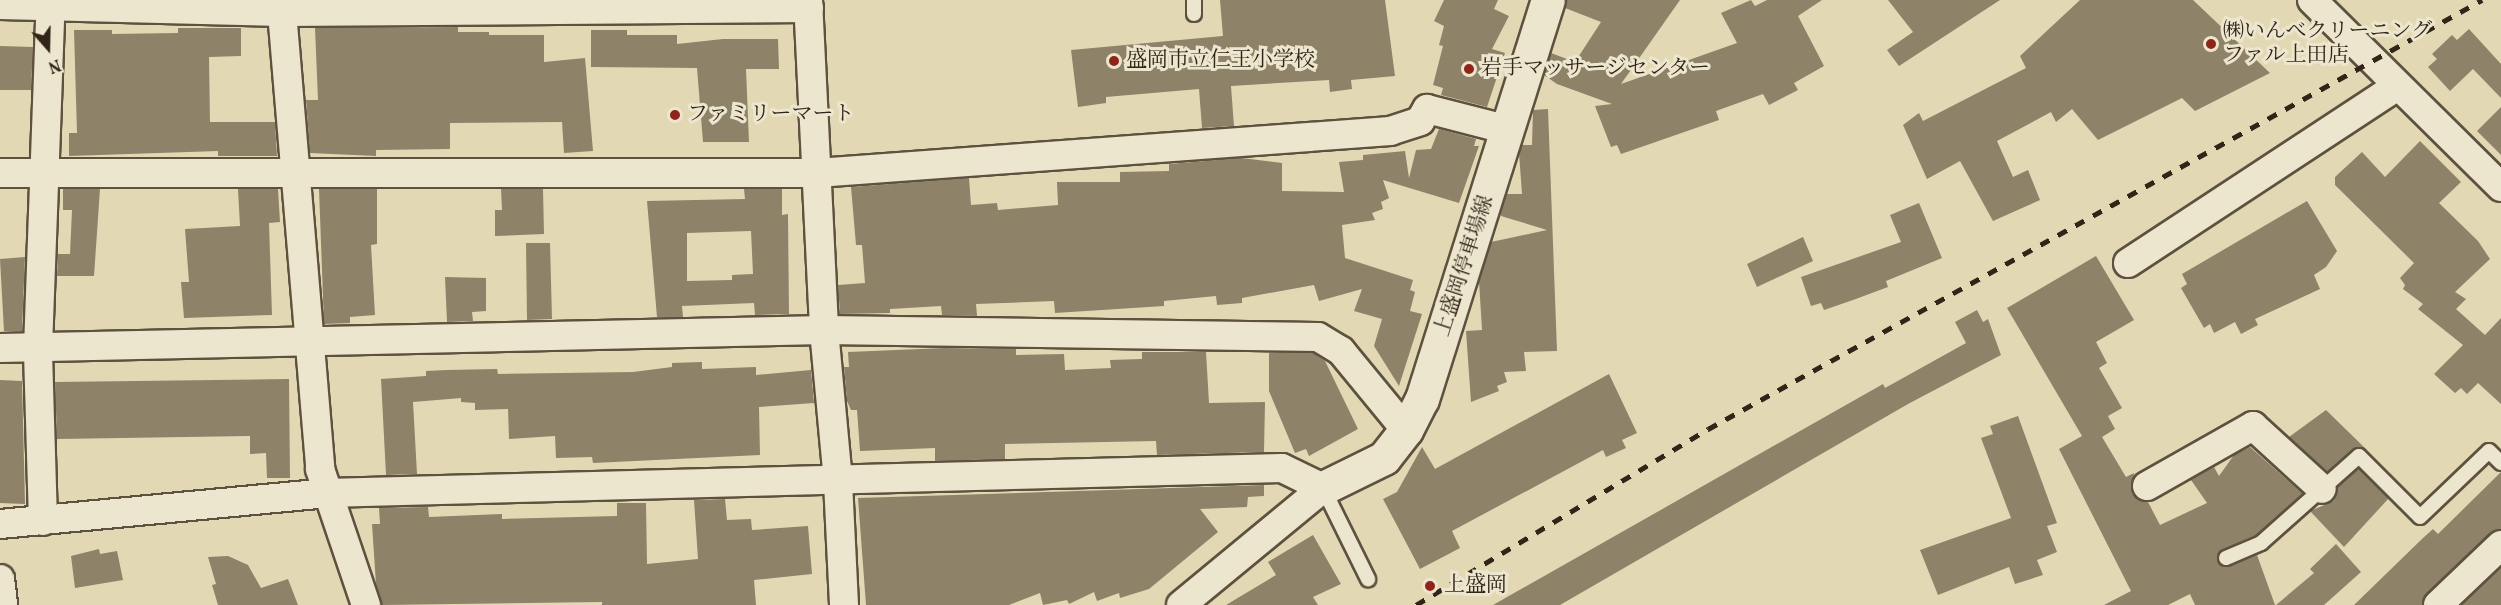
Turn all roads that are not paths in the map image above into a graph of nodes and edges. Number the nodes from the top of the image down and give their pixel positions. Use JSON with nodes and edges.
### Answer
{"nodes":[{"id":1,"x":1194,"y":0,"type":"edge"},
{"id":2,"x":1548,"y":0,"type":"edge"},
{"id":3,"x":2312,"y":0,"type":"edge"},
{"id":4,"x":51,"y":3,"type":"edge"},
{"id":5,"x":808,"y":4,"type":"edge"},
{"id":6,"x":0,"y":5,"type":"edge"},
{"id":7,"x":282,"y":6,"type":"edge"},
{"id":8,"x":1194,"y":15,"type":"dead end"},
{"id":9,"x":2396,"y":87,"type":"junction"},
{"id":10,"x":1509,"y":130,"type":"junction"},
{"id":11,"x":0,"y":173,"type":"edge"},
{"id":12,"x":818,"y":173,"type":"junction"},
{"id":13,"x":46,"y":174,"type":"junction"},
{"id":14,"x":297,"y":174,"type":"junction"},
{"id":15,"x":2501,"y":187,"type":"edge"},
{"id":16,"x":2128,"y":262,"type":"dead end"},
{"id":17,"x":824,"y":330,"type":"junction"},
{"id":18,"x":312,"y":343,"type":"junction"},
{"id":19,"x":0,"y":348,"type":"edge"},
{"id":20,"x":38,"y":348,"type":"junction"},
{"id":21,"x":1406,"y":430,"type":"junction"},
{"id":22,"x":2501,"y":463,"type":"edge"},
{"id":23,"x":838,"y":482,"type":"junction"},
{"id":24,"x":2147,"y":486,"type":"dead end"},
{"id":25,"x":1323,"y":488,"type":"junction"},
{"id":26,"x":2322,"y":489,"type":"junction"},
{"id":27,"x":326,"y":493,"type":"junction"},
{"id":28,"x":43,"y":521,"type":"junction"},
{"id":29,"x":0,"y":524,"type":"edge"},
{"id":30,"x":2501,"y":544,"type":"edge"},
{"id":31,"x":2226,"y":558,"type":"dead end"},
{"id":32,"x":0,"y":579,"type":"edge"},
{"id":33,"x":1368,"y":579,"type":"dead end"},
{"id":34,"x":3,"y":605,"type":"edge"},
{"id":35,"x":366,"y":605,"type":"edge"},
{"id":36,"x":844,"y":605,"type":"edge"},
{"id":37,"x":1181,"y":605,"type":"edge"},
{"id":38,"x":2438,"y":605,"type":"edge"}],
"edges":[{"from":1,"to":8,"type":"lane"},
{"from":2,"to":10,"type":"main road","name":"上盛岡停車場線"},
{"from":3,"to":9,"type":"street"},
{"from":4,"to":6,"type":"street"},
{"from":4,"to":7,"type":"street"},
{"from":4,"to":13,"type":"street"},
{"from":5,"to":7,"type":"street"},
{"from":5,"to":12,"type":"street"},
{"from":7,"to":14,"type":"street"},
{"from":9,"to":15,"type":"street"},
{"from":9,"to":16,"type":"street"},
{"from":10,"to":12,"type":"street"},
{"from":10,"to":21,"type":"main road","name":"上盛岡停車場線"},
{"from":11,"to":13,"type":"street"},
{"from":12,"to":14,"type":"street"},
{"from":12,"to":17,"type":"street"},
{"from":13,"to":14,"type":"street"},
{"from":13,"to":20,"type":"street"},
{"from":14,"to":18,"type":"street"},
{"from":17,"to":18,"type":"street"},
{"from":17,"to":21,"type":"street"},
{"from":17,"to":23,"type":"street"},
{"from":18,"to":20,"type":"street"},
{"from":18,"to":27,"type":"street"},
{"from":19,"to":20,"type":"street"},
{"from":20,"to":28,"type":"street"},
{"from":21,"to":25,"type":"main road","name":"上盛岡停車場線"},
{"from":22,"to":26,"type":"lane"},
{"from":23,"to":25,"type":"street"},
{"from":23,"to":27,"type":"street"},
{"from":23,"to":36,"type":"street"},
{"from":24,"to":26,"type":"street"},
{"from":25,"to":33,"type":"lane"},
{"from":25,"to":37,"type":"street"},
{"from":26,"to":31,"type":"lane"},
{"from":27,"to":28,"type":"street"},
{"from":27,"to":35,"type":"street"},
{"from":28,"to":29,"type":"street"},
{"from":30,"to":38,"type":"street"},
{"from":32,"to":34,"type":"street"}]}
